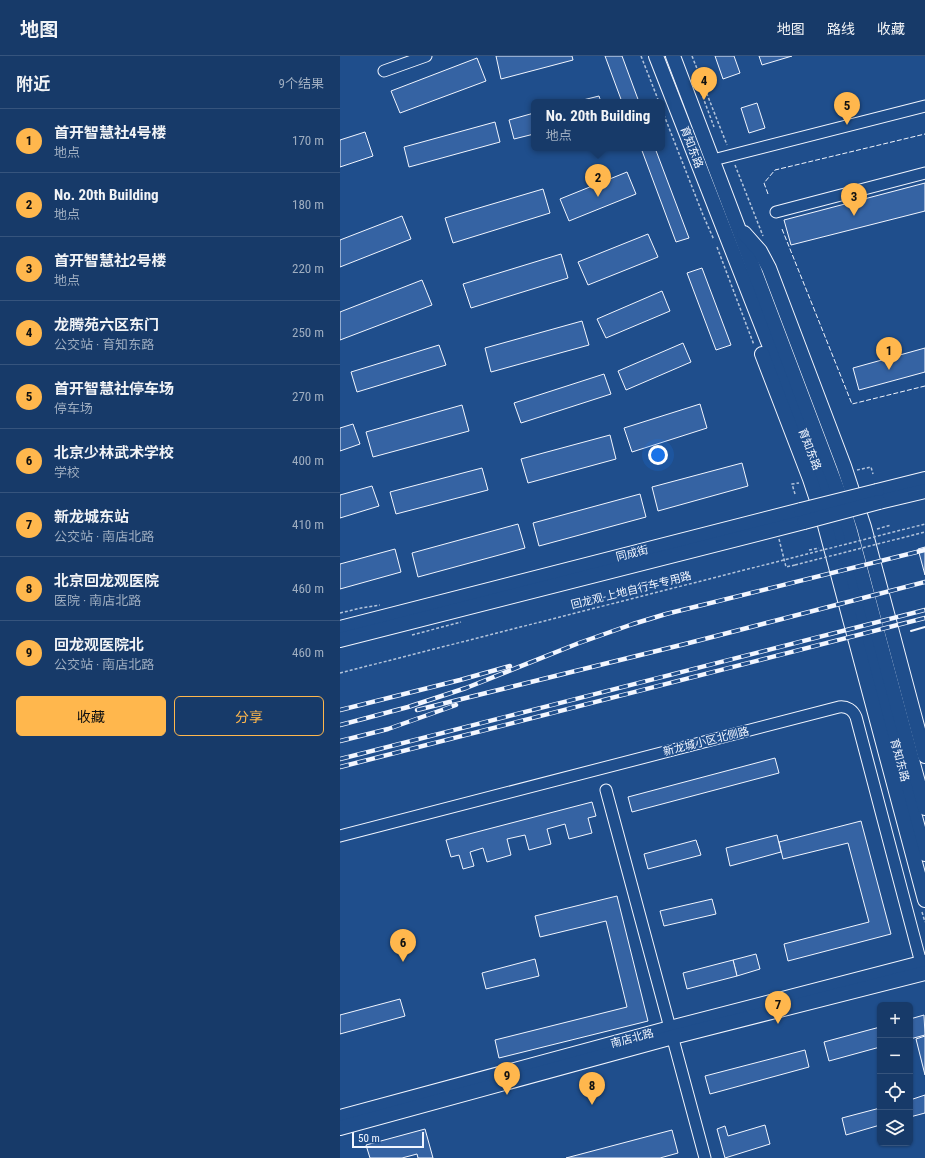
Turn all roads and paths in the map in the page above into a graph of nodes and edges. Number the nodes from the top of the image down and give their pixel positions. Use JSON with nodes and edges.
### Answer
{"nodes":[{"id":1,"x":426,"y":56,"type":"edge"},
{"id":2,"x":641,"y":56,"type":"edge"},
{"id":3,"x":656,"y":56,"type":"edge"},
{"id":4,"x":673,"y":56,"type":"edge"},
{"id":5,"x":384,"y":71,"type":"dead end"},
{"id":6,"x":694,"y":73,"type":"dead end"},
{"id":7,"x":658,"y":99,"type":"edge"},
{"id":8,"x":925,"y":106,"type":"edge"},
{"id":9,"x":714,"y":127,"type":"dead end"},
{"id":10,"x":713,"y":160,"type":"junction"},
{"id":11,"x":925,"y":172,"type":"edge"},
{"id":12,"x":776,"y":212,"type":"dead end"},
{"id":13,"x":735,"y":219,"type":"junction"},
{"id":14,"x":722,"y":224,"type":"junction"},
{"id":15,"x":856,"y":471,"type":"dead end"},
{"id":16,"x":873,"y":474,"type":"dead end"},
{"id":17,"x":925,"y":478,"type":"edge"},
{"id":18,"x":799,"y":482,"type":"dead end"},
{"id":19,"x":925,"y":491,"type":"edge"},
{"id":20,"x":795,"y":494,"type":"dead end"},
{"id":21,"x":878,"y":497,"type":"junction"},
{"id":22,"x":803,"y":516,"type":"junction"},
{"id":23,"x":925,"y":524,"type":"edge"},
{"id":24,"x":891,"y":525,"type":"dead end"},
{"id":25,"x":875,"y":529,"type":"dead end"},
{"id":26,"x":925,"y":532,"type":"edge"},
{"id":27,"x":778,"y":538,"type":"dead end"},
{"id":28,"x":820,"y":548,"type":"dead end"},
{"id":29,"x":809,"y":550,"type":"dead end"},
{"id":30,"x":404,"y":611,"type":"junction"},
{"id":31,"x":340,"y":622,"type":"edge"},
{"id":32,"x":340,"y":628,"type":"edge"},
{"id":33,"x":340,"y":640,"type":"edge"},
{"id":34,"x":340,"y":672,"type":"edge"},
{"id":35,"x":925,"y":756,"type":"edge"},
{"id":36,"x":606,"y":790,"type":"dead end"},
{"id":37,"x":925,"y":808,"type":"edge"},
{"id":38,"x":340,"y":836,"type":"edge"},
{"id":39,"x":925,"y":854,"type":"edge"},
{"id":40,"x":925,"y":900,"type":"edge"},
{"id":41,"x":924,"y":966,"type":"edge"},
{"id":42,"x":671,"y":1032,"type":"junction"},
{"id":43,"x":340,"y":1117,"type":"edge"},
{"id":44,"x":340,"y":1128,"type":"edge"},
{"id":45,"x":706,"y":1158,"type":"edge"}],
"edges":[{"from":1,"to":5,"type":"street"},
{"from":2,"to":7,"type":"path"},
{"from":3,"to":14,"type":"main road","name":"育知东路"},
{"from":4,"to":10,"type":"main road","name":"育知东路"},
{"from":6,"to":9,"type":"path"},
{"from":8,"to":10,"type":"street"},
{"from":10,"to":13,"type":"main road","name":"育知东路"},
{"from":11,"to":12,"type":"street"},
{"from":13,"to":35,"type":"main road"},
{"from":13,"to":37,"type":"main road","name":"育知东路"},
{"from":14,"to":39,"type":"main road","name":"育知东路"},
{"from":14,"to":40,"type":"main road"},
{"from":15,"to":16,"type":"path"},
{"from":17,"to":21,"type":"main road","name":"同成街"},
{"from":18,"to":20,"type":"path"},
{"from":19,"to":21,"type":"main road","name":"同成街"},
{"from":21,"to":22,"type":"main road","name":"同成街","bridge":true},
{"from":22,"to":30,"type":"main road","name":"同成街"},
{"from":22,"to":33,"type":"main road","name":"同成街"},
{"from":23,"to":34,"type":"path","name":"回龙观-上地自行车专用路","bridge":true},
{"from":24,"to":25,"type":"path"},
{"from":26,"to":27,"type":"path","bridge":true},
{"from":28,"to":29,"type":"path"},
{"from":30,"to":31,"type":"street"},
{"from":30,"to":32,"type":"main road","name":"同成街"},
{"from":36,"to":42,"type":"street"},
{"from":38,"to":41,"type":"street","name":"新龙城小区北侧路"},
{"from":41,"to":42,"type":"main road","name":"南店北路"},
{"from":42,"to":43,"type":"main road","name":"南店北路"},
{"from":42,"to":44,"type":"main road","name":"南店北路"},
{"from":42,"to":45,"type":"street"}]}
